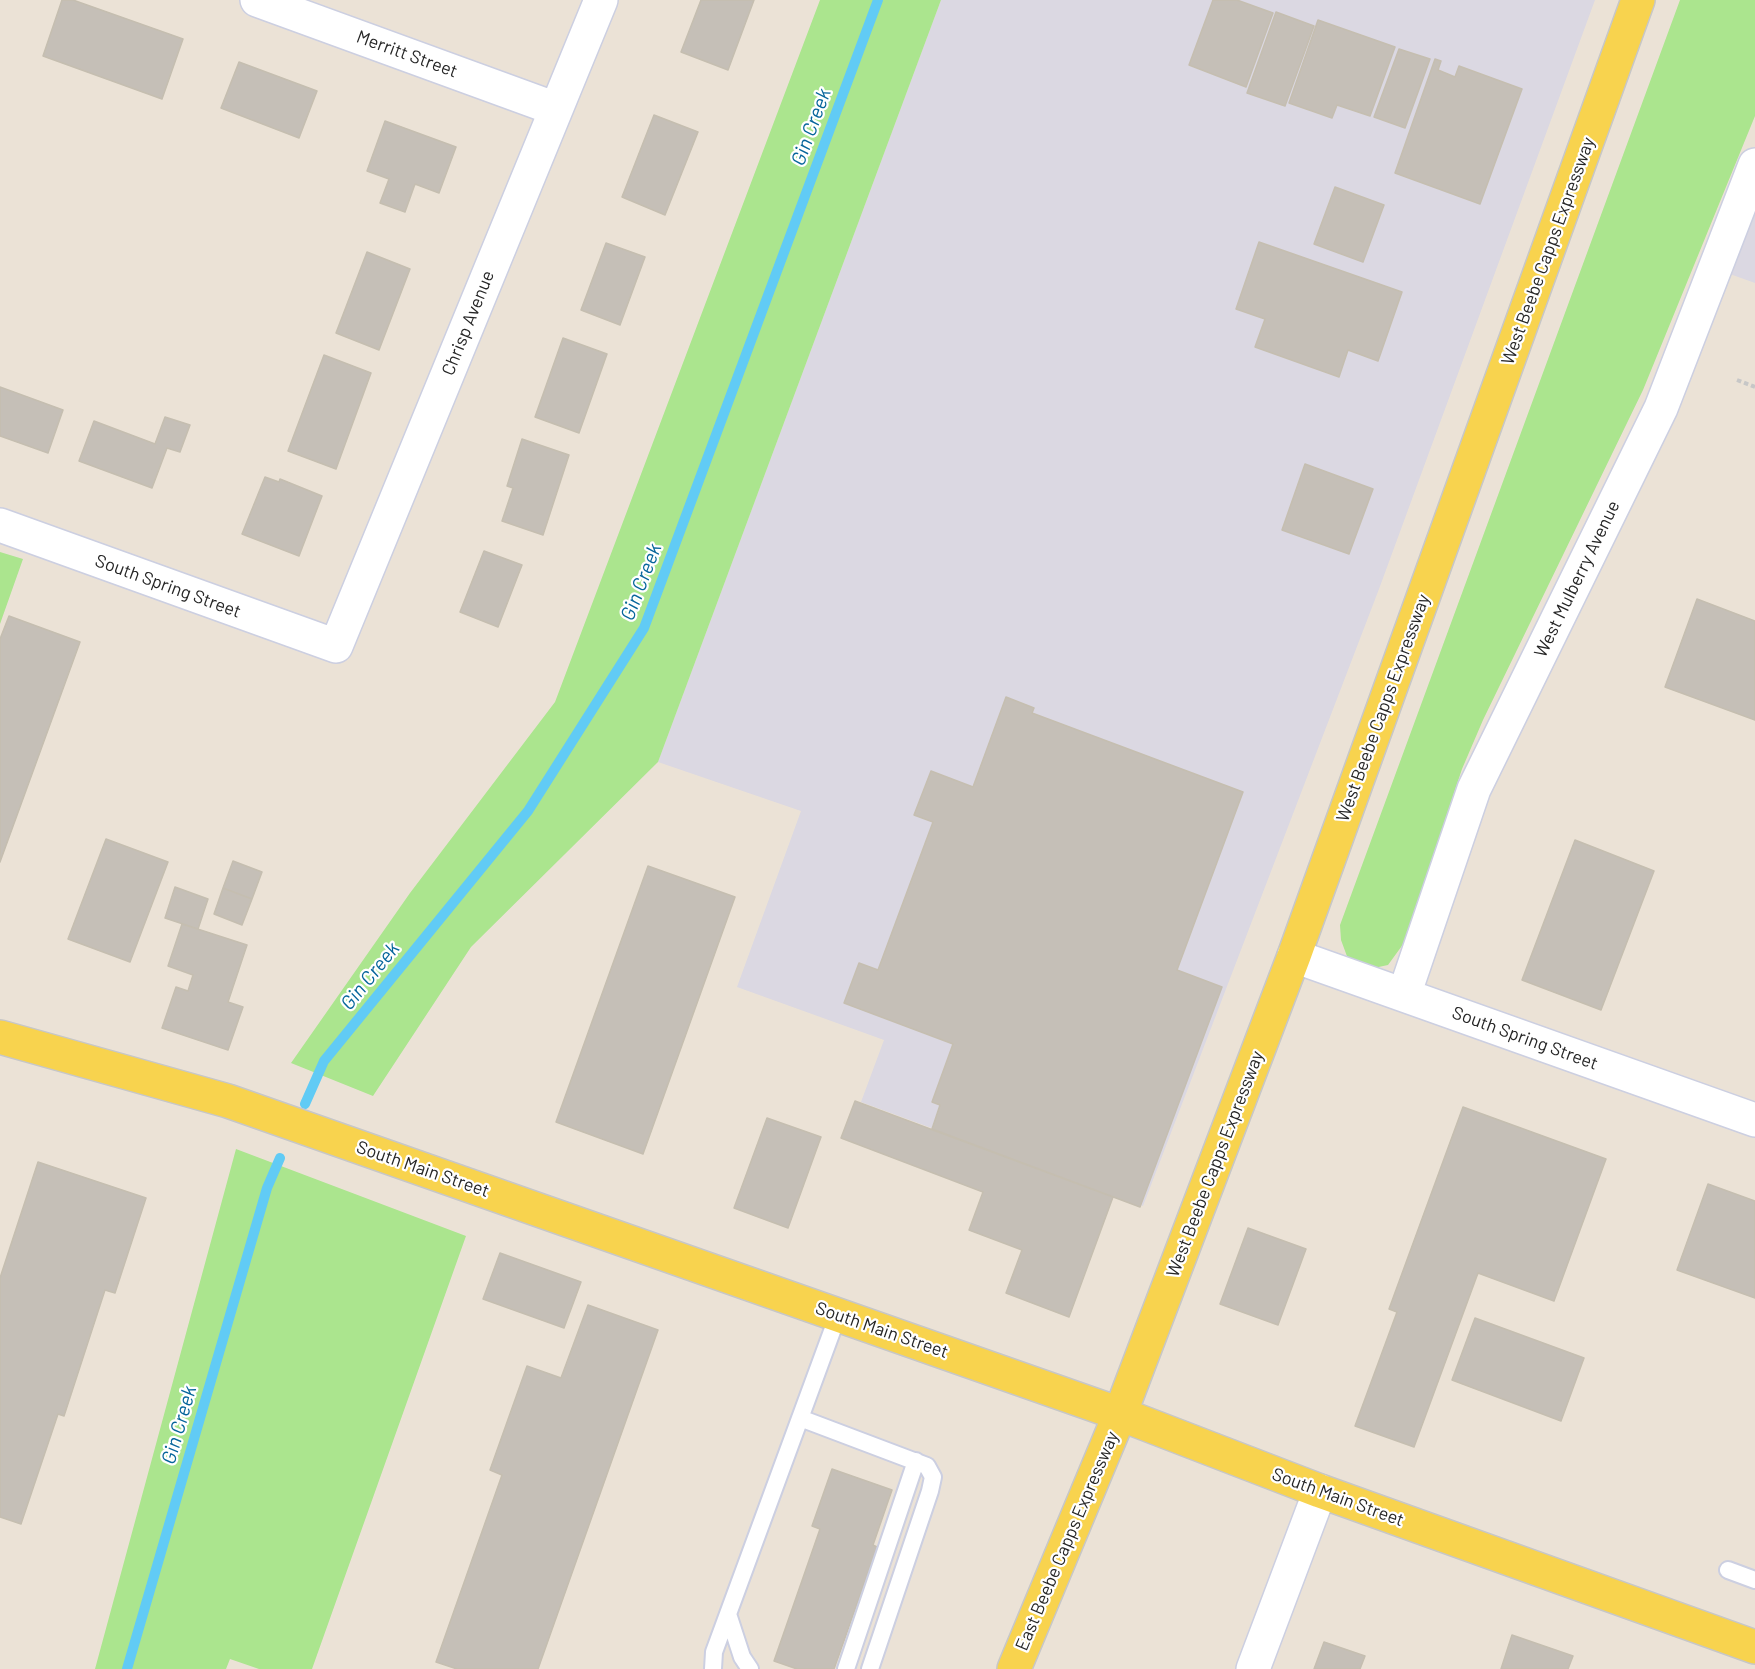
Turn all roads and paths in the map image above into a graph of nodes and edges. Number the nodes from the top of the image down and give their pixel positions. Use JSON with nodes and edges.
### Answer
{"nodes":[{"id":1,"x":257,"y":0,"type":"edge"},
{"id":2,"x":601,"y":0,"type":"edge"},
{"id":3,"x":1638,"y":0,"type":"edge"},
{"id":4,"x":556,"y":109,"type":"junction"},
{"id":5,"x":1755,"y":165,"type":"edge"},
{"id":6,"x":1737,"y":380,"type":"dead end"},
{"id":7,"x":1755,"y":387,"type":"edge"},
{"id":8,"x":0,"y":525,"type":"edge"},
{"id":9,"x":336,"y":646,"type":"joint"},
{"id":10,"x":1294,"y":956,"type":"junction"},
{"id":11,"x":1404,"y":995,"type":"junction"},
{"id":12,"x":0,"y":1037,"type":"edge"},
{"id":13,"x":1755,"y":1120,"type":"edge"},
{"id":14,"x":838,"y":1315,"type":"junction"},
{"id":15,"x":1120,"y":1414,"type":"junction"},
{"id":16,"x":800,"y":1418,"type":"junction"},
{"id":17,"x":916,"y":1461,"type":"junction"},
{"id":18,"x":1320,"y":1491,"type":"junction"},
{"id":19,"x":1728,"y":1570,"type":"dead end"},
{"id":20,"x":1755,"y":1580,"type":"edge"},
{"id":21,"x":728,"y":1614,"type":"junction"},
{"id":22,"x":1755,"y":1647,"type":"edge"},
{"id":23,"x":713,"y":1669,"type":"edge"},
{"id":24,"x":750,"y":1669,"type":"edge"},
{"id":25,"x":846,"y":1669,"type":"edge"},
{"id":26,"x":870,"y":1669,"type":"edge"},
{"id":27,"x":1014,"y":1669,"type":"edge"},
{"id":28,"x":1253,"y":1669,"type":"edge"}],
"edges":[{"from":1,"to":4,"type":"street","name":"Merritt Street"},
{"from":2,"to":4,"type":"street","name":"Chrisp Avenue"},
{"from":3,"to":10,"type":"main road","name":"West Beebe Capps Expressway"},
{"from":4,"to":9,"type":"street","name":"Chrisp Avenue"},
{"from":5,"to":11,"type":"street","name":"West Mulberry Avenue"},
{"from":6,"to":7,"type":"path"},
{"from":8,"to":9,"type":"street","name":"South Spring Street"},
{"from":10,"to":11,"type":"street","name":"South Spring Street"},
{"from":10,"to":15,"type":"main road","name":"West Beebe Capps Expressway"},
{"from":11,"to":13,"type":"street","name":"South Spring Street"},
{"from":12,"to":14,"type":"main road","name":"South Main Street"},
{"from":14,"to":15,"type":"main road","name":"South Main Street"},
{"from":14,"to":16,"type":"lane"},
{"from":15,"to":18,"type":"main road","name":"South Main Street"},
{"from":15,"to":27,"type":"main road","name":"East Beebe Capps Expressway"},
{"from":16,"to":17,"type":"lane"},
{"from":16,"to":21,"type":"lane"},
{"from":17,"to":25,"type":"lane"},
{"from":17,"to":26,"type":"lane"},
{"from":18,"to":22,"type":"main road","name":"South Main Street"},
{"from":18,"to":28,"type":"street"},
{"from":19,"to":20,"type":"lane"},
{"from":21,"to":23,"type":"lane"},
{"from":21,"to":24,"type":"lane"}]}
